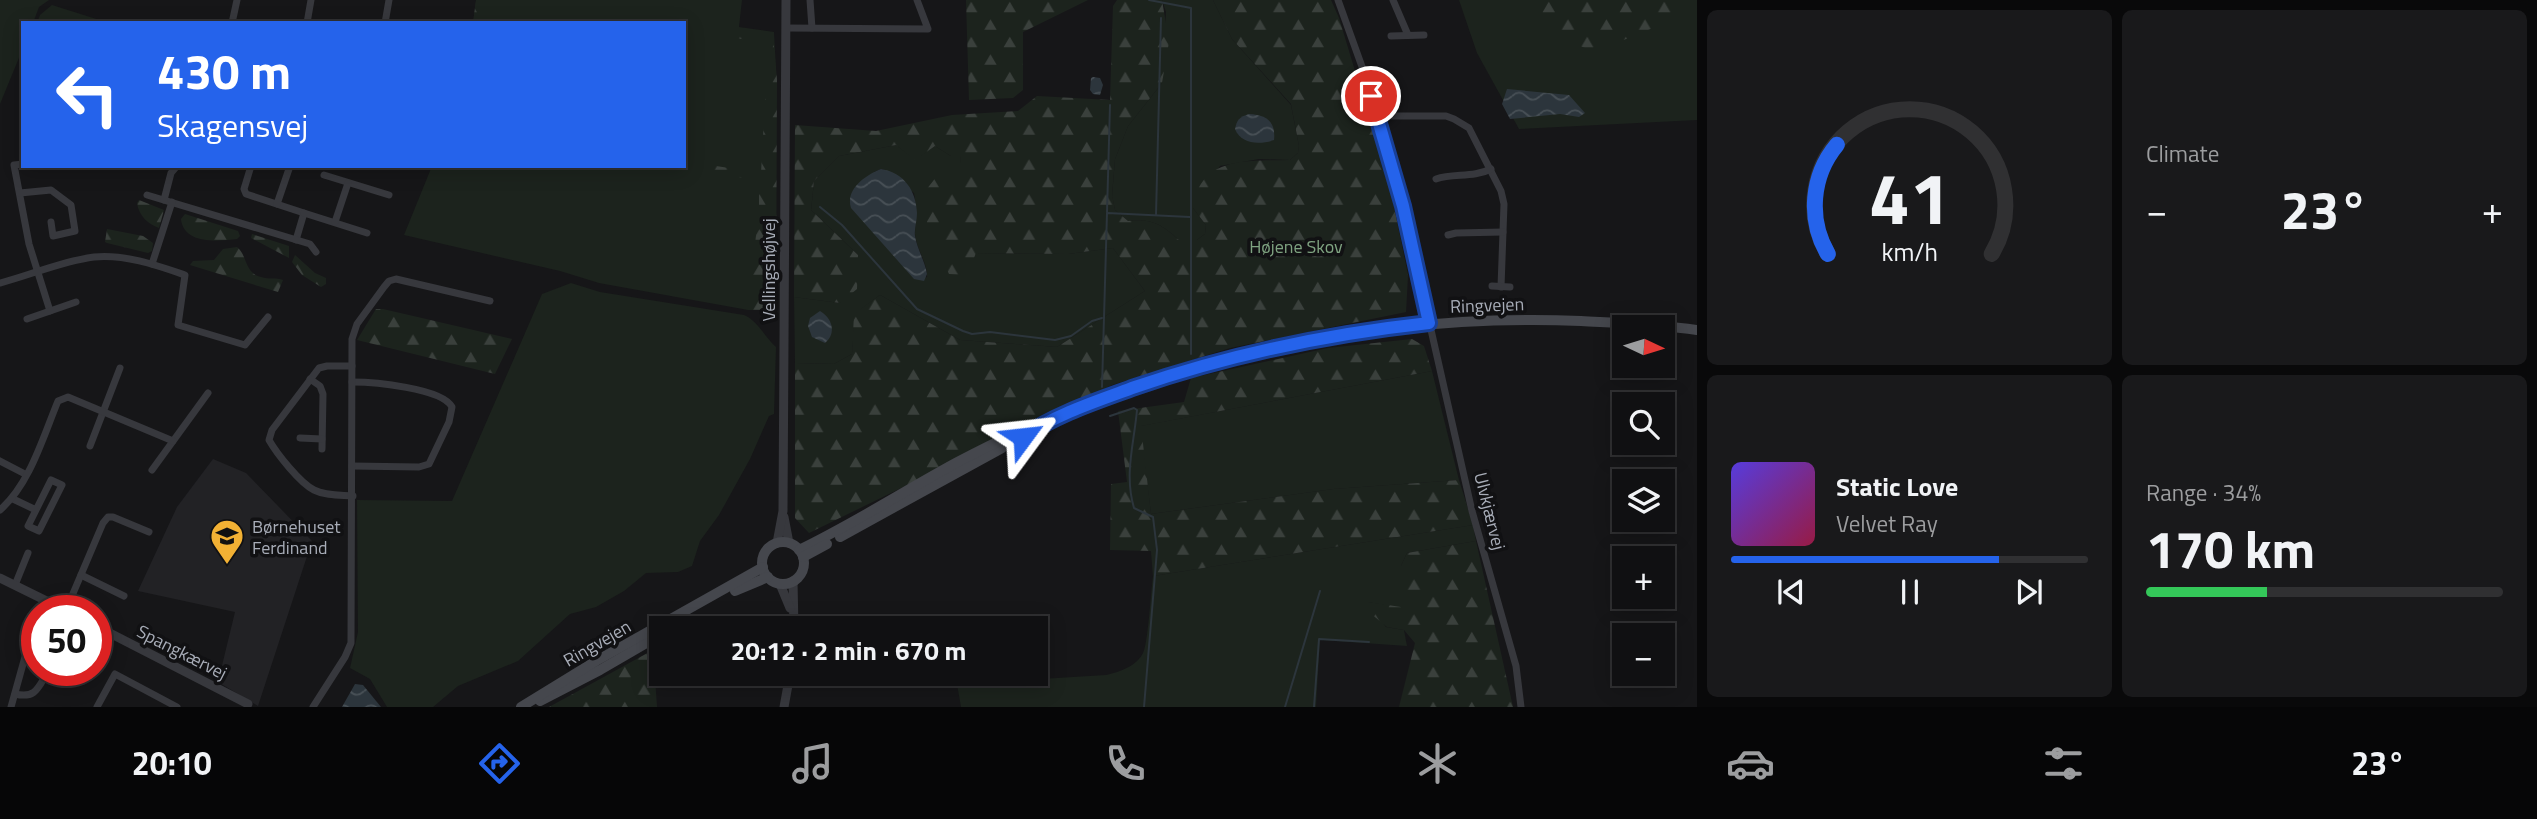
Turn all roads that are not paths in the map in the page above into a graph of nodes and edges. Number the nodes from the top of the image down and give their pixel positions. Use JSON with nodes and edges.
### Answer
{"nodes":[{"id":1,"x":237,"y":0,"type":"edge"},
{"id":2,"x":311,"y":0,"type":"edge"},
{"id":3,"x":388,"y":0,"type":"edge"},
{"id":4,"x":786,"y":0,"type":"edge"},
{"id":5,"x":810,"y":0,"type":"edge"},
{"id":6,"x":917,"y":0,"type":"edge"},
{"id":7,"x":1338,"y":0,"type":"edge"},
{"id":8,"x":1394,"y":0,"type":"edge"},
{"id":9,"x":232,"y":21,"type":"edge"},
{"id":10,"x":307,"y":21,"type":"edge"},
{"id":11,"x":385,"y":21,"type":"edge"},
{"id":12,"x":786,"y":28,"type":"junction"},
{"id":13,"x":813,"y":28,"type":"junction"},
{"id":14,"x":1408,"y":35,"type":"junction"},
{"id":15,"x":1424,"y":35,"type":"dead end"},
{"id":16,"x":1391,"y":36,"type":"dead end"},
{"id":17,"x":1377,"y":117,"type":"junction"},
{"id":18,"x":21,"y":164,"type":"edge"},
{"id":19,"x":175,"y":168,"type":"edge"},
{"id":20,"x":250,"y":168,"type":"edge"},
{"id":21,"x":289,"y":168,"type":"edge"},
{"id":22,"x":1490,"y":169,"type":"junction"},
{"id":23,"x":324,"y":175,"type":"dead end"},
{"id":24,"x":1436,"y":179,"type":"dead end"},
{"id":25,"x":348,"y":183,"type":"junction"},
{"id":26,"x":20,"y":193,"type":"junction"},
{"id":27,"x":147,"y":195,"type":"dead end"},
{"id":28,"x":389,"y":195,"type":"dead end"},
{"id":29,"x":168,"y":201,"type":"junction"},
{"id":30,"x":277,"y":204,"type":"junction"},
{"id":31,"x":304,"y":213,"type":"junction"},
{"id":32,"x":51,"y":222,"type":"dead end"},
{"id":33,"x":335,"y":222,"type":"junction"},
{"id":34,"x":1503,"y":232,"type":"junction"},
{"id":35,"x":367,"y":233,"type":"dead end"},
{"id":36,"x":1448,"y":235,"type":"dead end"},
{"id":37,"x":296,"y":240,"type":"junction"},
{"id":38,"x":316,"y":252,"type":"dead end"},
{"id":39,"x":152,"y":264,"type":"junction"},
{"id":40,"x":36,"y":272,"type":"junction"},
{"id":41,"x":0,"y":283,"type":"edge"},
{"id":42,"x":1492,"y":286,"type":"dead end"},
{"id":43,"x":490,"y":301,"type":"dead end"},
{"id":44,"x":76,"y":302,"type":"dead end"},
{"id":45,"x":50,"y":311,"type":"junction"},
{"id":46,"x":268,"y":317,"type":"dead end"},
{"id":47,"x":27,"y":319,"type":"dead end"},
{"id":48,"x":1429,"y":323,"type":"junction"},
{"id":49,"x":1697,"y":330,"type":"edge"},
{"id":50,"x":352,"y":366,"type":"junction"},
{"id":51,"x":120,"y":368,"type":"dead end"},
{"id":52,"x":310,"y":379,"type":"junction"},
{"id":53,"x":352,"y":382,"type":"junction"},
{"id":54,"x":208,"y":393,"type":"dead end"},
{"id":55,"x":104,"y":412,"type":"junction"},
{"id":56,"x":300,"y":438,"type":"dead end"},
{"id":57,"x":323,"y":439,"type":"junction"},
{"id":58,"x":173,"y":441,"type":"junction"},
{"id":59,"x":90,"y":446,"type":"dead end"},
{"id":60,"x":322,"y":449,"type":"dead end"},
{"id":61,"x":0,"y":461,"type":"edge"},
{"id":62,"x":352,"y":466,"type":"junction"},
{"id":63,"x":152,"y":470,"type":"dead end"},
{"id":64,"x":25,"y":474,"type":"junction"},
{"id":65,"x":353,"y":496,"type":"junction"},
{"id":66,"x":13,"y":499,"type":"junction"},
{"id":67,"x":0,"y":510,"type":"edge"},
{"id":68,"x":36,"y":510,"type":"junction"},
{"id":69,"x":783,"y":511,"type":"junction"},
{"id":70,"x":149,"y":532,"type":"dead end"},
{"id":71,"x":777,"y":543,"type":"junction"},
{"id":72,"x":789,"y":543,"type":"junction"},
{"id":73,"x":28,"y":553,"type":"dead end"},
{"id":74,"x":801,"y":553,"type":"junction"},
{"id":75,"x":763,"y":567,"type":"junction"},
{"id":76,"x":81,"y":575,"type":"junction"},
{"id":77,"x":768,"y":577,"type":"junction"},
{"id":78,"x":0,"y":578,"type":"edge"},
{"id":79,"x":793,"y":581,"type":"junction"},
{"id":80,"x":780,"y":583,"type":"junction"},
{"id":81,"x":15,"y":585,"type":"junction"},
{"id":82,"x":34,"y":595,"type":"edge"},
{"id":83,"x":72,"y":595,"type":"edge"},
{"id":84,"x":124,"y":596,"type":"dead end"},
{"id":85,"x":793,"y":612,"type":"junction"},
{"id":86,"x":691,"y":616,"type":"edge"},
{"id":87,"x":793,"y":616,"type":"edge"},
{"id":88,"x":112,"y":634,"type":"edge"},
{"id":89,"x":649,"y":642,"type":"edge"},
{"id":90,"x":21,"y":674,"type":"edge"},
{"id":91,"x":39,"y":686,"type":"edge"},
{"id":92,"x":788,"y":686,"type":"edge"},
{"id":93,"x":15,"y":694,"type":"junction"},
{"id":94,"x":248,"y":706,"type":"edge"},
{"id":95,"x":11,"y":707,"type":"edge"},
{"id":96,"x":97,"y":707,"type":"edge"},
{"id":97,"x":177,"y":707,"type":"edge"},
{"id":98,"x":313,"y":707,"type":"edge"},
{"id":99,"x":521,"y":707,"type":"edge"},
{"id":100,"x":527,"y":707,"type":"edge"},
{"id":101,"x":784,"y":707,"type":"edge"},
{"id":102,"x":1521,"y":707,"type":"edge"}],
"edges":[{"from":1,"to":9,"type":"street"},
{"from":2,"to":10,"type":"street"},
{"from":3,"to":11,"type":"street"},
{"from":4,"to":12,"type":"street","name":"Vellingshøjvej"},
{"from":5,"to":13,"type":"street"},
{"from":6,"to":13,"type":"street"},
{"from":7,"to":17,"type":"street","name":"Ulvkjærvej"},
{"from":8,"to":14,"type":"street"},
{"from":12,"to":13,"type":"street"},
{"from":12,"to":69,"type":"street","name":"Vellingshøjvej"},
{"from":14,"to":15,"type":"street"},
{"from":14,"to":16,"type":"street"},
{"from":17,"to":22,"type":"street"},
{"from":17,"to":48,"type":"street","name":"Ulvkjærvej"},
{"from":18,"to":26,"type":"street"},
{"from":19,"to":29,"type":"street"},
{"from":20,"to":30,"type":"street"},
{"from":21,"to":30,"type":"street"},
{"from":22,"to":24,"type":"street"},
{"from":22,"to":34,"type":"street"},
{"from":23,"to":25,"type":"street"},
{"from":25,"to":28,"type":"street"},
{"from":25,"to":33,"type":"street"},
{"from":26,"to":32,"type":"street"},
{"from":26,"to":40,"type":"street"},
{"from":27,"to":29,"type":"street"},
{"from":29,"to":37,"type":"street"},
{"from":29,"to":39,"type":"street"},
{"from":30,"to":31,"type":"street"},
{"from":31,"to":33,"type":"street"},
{"from":31,"to":37,"type":"street"},
{"from":33,"to":35,"type":"street"},
{"from":34,"to":36,"type":"street"},
{"from":34,"to":42,"type":"street"},
{"from":37,"to":38,"type":"street"},
{"from":39,"to":40,"type":"street"},
{"from":39,"to":46,"type":"street"},
{"from":40,"to":41,"type":"street"},
{"from":40,"to":45,"type":"street"},
{"from":43,"to":50,"type":"street"},
{"from":44,"to":45,"type":"street"},
{"from":45,"to":47,"type":"street"},
{"from":48,"to":49,"type":"main road","name":"Ringvejen"},
{"from":48,"to":74,"type":"main road","name":"Ringvejen"},
{"from":48,"to":102,"type":"street","name":"Ulvkjærvej"},
{"from":50,"to":52,"type":"street"},
{"from":50,"to":53,"type":"street"},
{"from":51,"to":55,"type":"street"},
{"from":52,"to":57,"type":"street"},
{"from":52,"to":65,"type":"street"},
{"from":53,"to":62,"type":"street"},
{"from":53,"to":62,"type":"street"},
{"from":54,"to":58,"type":"street"},
{"from":55,"to":58,"type":"street"},
{"from":55,"to":59,"type":"street"},
{"from":55,"to":64,"type":"street"},
{"from":56,"to":57,"type":"street"},
{"from":57,"to":60,"type":"street"},
{"from":58,"to":63,"type":"street"},
{"from":61,"to":64,"type":"street"},
{"from":62,"to":65,"type":"street"},
{"from":64,"to":66,"type":"street"},
{"from":65,"to":98,"type":"street"},
{"from":66,"to":67,"type":"street"},
{"from":66,"to":68,"type":"street"},
{"from":68,"to":68,"type":"street"},
{"from":69,"to":71,"type":"street","name":"Vellingshøjvej"},
{"from":69,"to":72,"type":"street","name":"Vellingshøjvej"},
{"from":70,"to":76,"type":"street"},
{"from":71,"to":72,"type":"main road"},
{"from":71,"to":75,"type":"main road"},
{"from":72,"to":74,"type":"main road"},
{"from":73,"to":81,"type":"street"},
{"from":74,"to":79,"type":"main road"},
{"from":75,"to":77,"type":"main road"},
{"from":75,"to":99,"type":"main road","name":"Ringvejen"},
{"from":76,"to":83,"type":"street"},
{"from":76,"to":84,"type":"street"},
{"from":77,"to":80,"type":"main road"},
{"from":77,"to":86,"type":"main road"},
{"from":78,"to":81,"type":"street"},
{"from":79,"to":80,"type":"main road"},
{"from":79,"to":85,"type":"street"},
{"from":80,"to":85,"type":"street"},
{"from":81,"to":82,"type":"street"},
{"from":85,"to":87,"type":"street"},
{"from":88,"to":94,"type":"street","name":"Spangkærvej"},
{"from":89,"to":100,"type":"main road","name":"Ringvejen"},
{"from":90,"to":93,"type":"street"},
{"from":91,"to":93,"type":"street"},
{"from":92,"to":101,"type":"street"},
{"from":93,"to":95,"type":"street"},
{"from":96,"to":97,"type":"street"}]}
